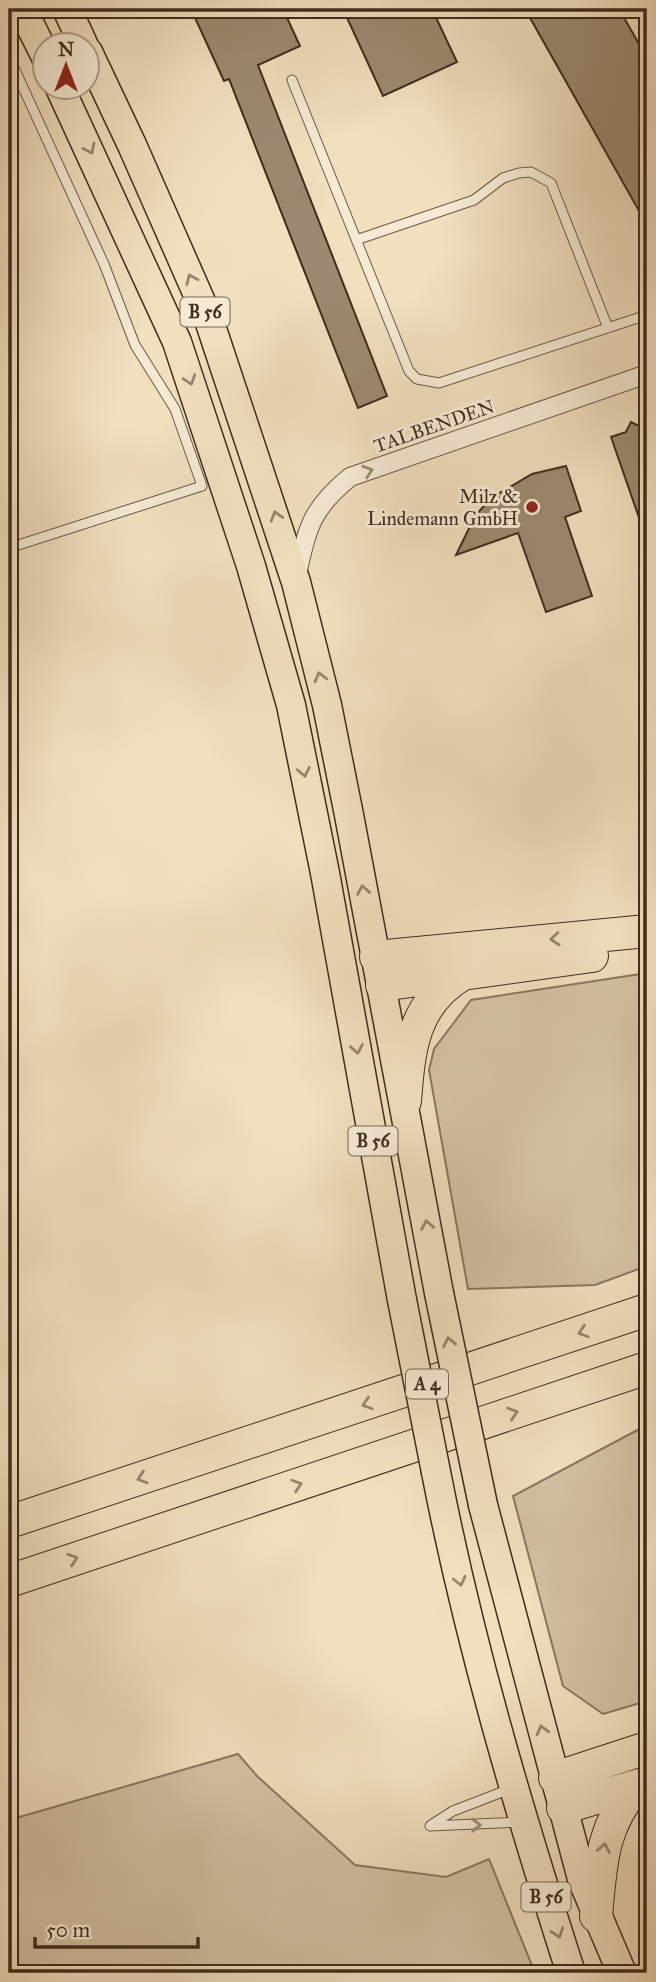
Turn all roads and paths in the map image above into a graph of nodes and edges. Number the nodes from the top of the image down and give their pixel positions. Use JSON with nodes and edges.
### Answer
{"nodes":[{"id":1,"x":22,"y":9,"type":"edge"},
{"id":2,"x":67,"y":9,"type":"edge"},
{"id":3,"x":34,"y":32,"type":"edge"},
{"id":4,"x":78,"y":32,"type":"edge"},
{"id":5,"x":9,"y":57,"type":"edge"},
{"id":6,"x":292,"y":80,"type":"dead end"},
{"id":7,"x":102,"y":82,"type":"edge"},
{"id":8,"x":66,"y":102,"type":"edge"},
{"id":9,"x":356,"y":240,"type":"junction"},
{"id":10,"x":647,"y":315,"type":"edge"},
{"id":11,"x":608,"y":328,"type":"junction"},
{"id":12,"x":647,"y":374,"type":"edge"},
{"id":13,"x":9,"y":548,"type":"edge"},
{"id":14,"x":296,"y":582,"type":"junction"},
{"id":15,"x":647,"y":930,"type":"edge"},
{"id":16,"x":647,"y":949,"type":"edge"},
{"id":17,"x":379,"y":971,"type":"junction"},
{"id":18,"x":461,"y":975,"type":"junction"},
{"id":19,"x":345,"y":982,"type":"junction"},
{"id":20,"x":404,"y":1101,"type":"junction"},
{"id":21,"x":647,"y":1310,"type":"edge"},
{"id":22,"x":647,"y":1368,"type":"edge"},
{"id":23,"x":9,"y":1522,"type":"edge"},
{"id":24,"x":9,"y":1581,"type":"edge"},
{"id":25,"x":647,"y":1748,"type":"edge"},
{"id":26,"x":555,"y":1778,"type":"junction"},
{"id":27,"x":641,"y":1784,"type":"edge"},
{"id":28,"x":512,"y":1788,"type":"junction"},
{"id":29,"x":563,"y":1808,"type":"junction"},
{"id":30,"x":522,"y":1821,"type":"junction"},
{"id":31,"x":596,"y":1916,"type":"junction"},
{"id":32,"x":571,"y":1973,"type":"edge"},
{"id":33,"x":622,"y":1973,"type":"edge"}],
"edges":[{"from":1,"to":3,"type":"main road"},
{"from":2,"to":4,"type":"main road"},
{"from":5,"to":13,"type":"lane"},
{"from":6,"to":9,"type":"lane"},
{"from":14,"to":7,"type":"main road","number":"B 56","one_way":true},
{"from":8,"to":19,"type":"main road","number":"B 56","one_way":true},
{"from":9,"to":11,"type":"lane"},
{"from":9,"to":11,"type":"lane"},
{"from":10,"to":11,"type":"lane"},
{"from":14,"to":12,"type":"street","name":"TALBENDEN","one_way":true},
{"from":17,"to":14,"type":"main road","number":"B 56","one_way":true},
{"from":15,"to":17,"type":"highway","one_way":true},
{"from":16,"to":18,"type":"highway"},
{"from":17,"to":18,"type":"highway"},
{"from":17,"to":19,"type":"main road"},
{"from":17,"to":20,"type":"main road","number":"B 56"},
{"from":18,"to":20,"type":"highway"},
{"from":19,"to":28,"type":"main road","number":"B 56","one_way":true,"bridge":true},
{"from":26,"to":20,"type":"main road","number":"B 56","one_way":true,"bridge":true},
{"from":21,"to":23,"type":"highway","number":"A 4","one_way":true},
{"from":24,"to":22,"type":"highway","one_way":true},
{"from":25,"to":26,"type":"highway"},
{"from":26,"to":28,"type":"main road"},
{"from":26,"to":29,"type":"main road","number":"B 56"},
{"from":27,"to":29,"type":"highway"},
{"from":31,"to":27,"type":"highway","one_way":true},
{"from":28,"to":30,"type":"main road","number":"B 56"},
{"from":28,"to":30,"type":"lane","one_way":true},
{"from":29,"to":30,"type":"main road"},
{"from":29,"to":31,"type":"main road","number":"B 56"},
{"from":30,"to":32,"type":"main road","number":"B 56","one_way":true},
{"from":31,"to":33,"type":"main road","number":"B 56"}]}
